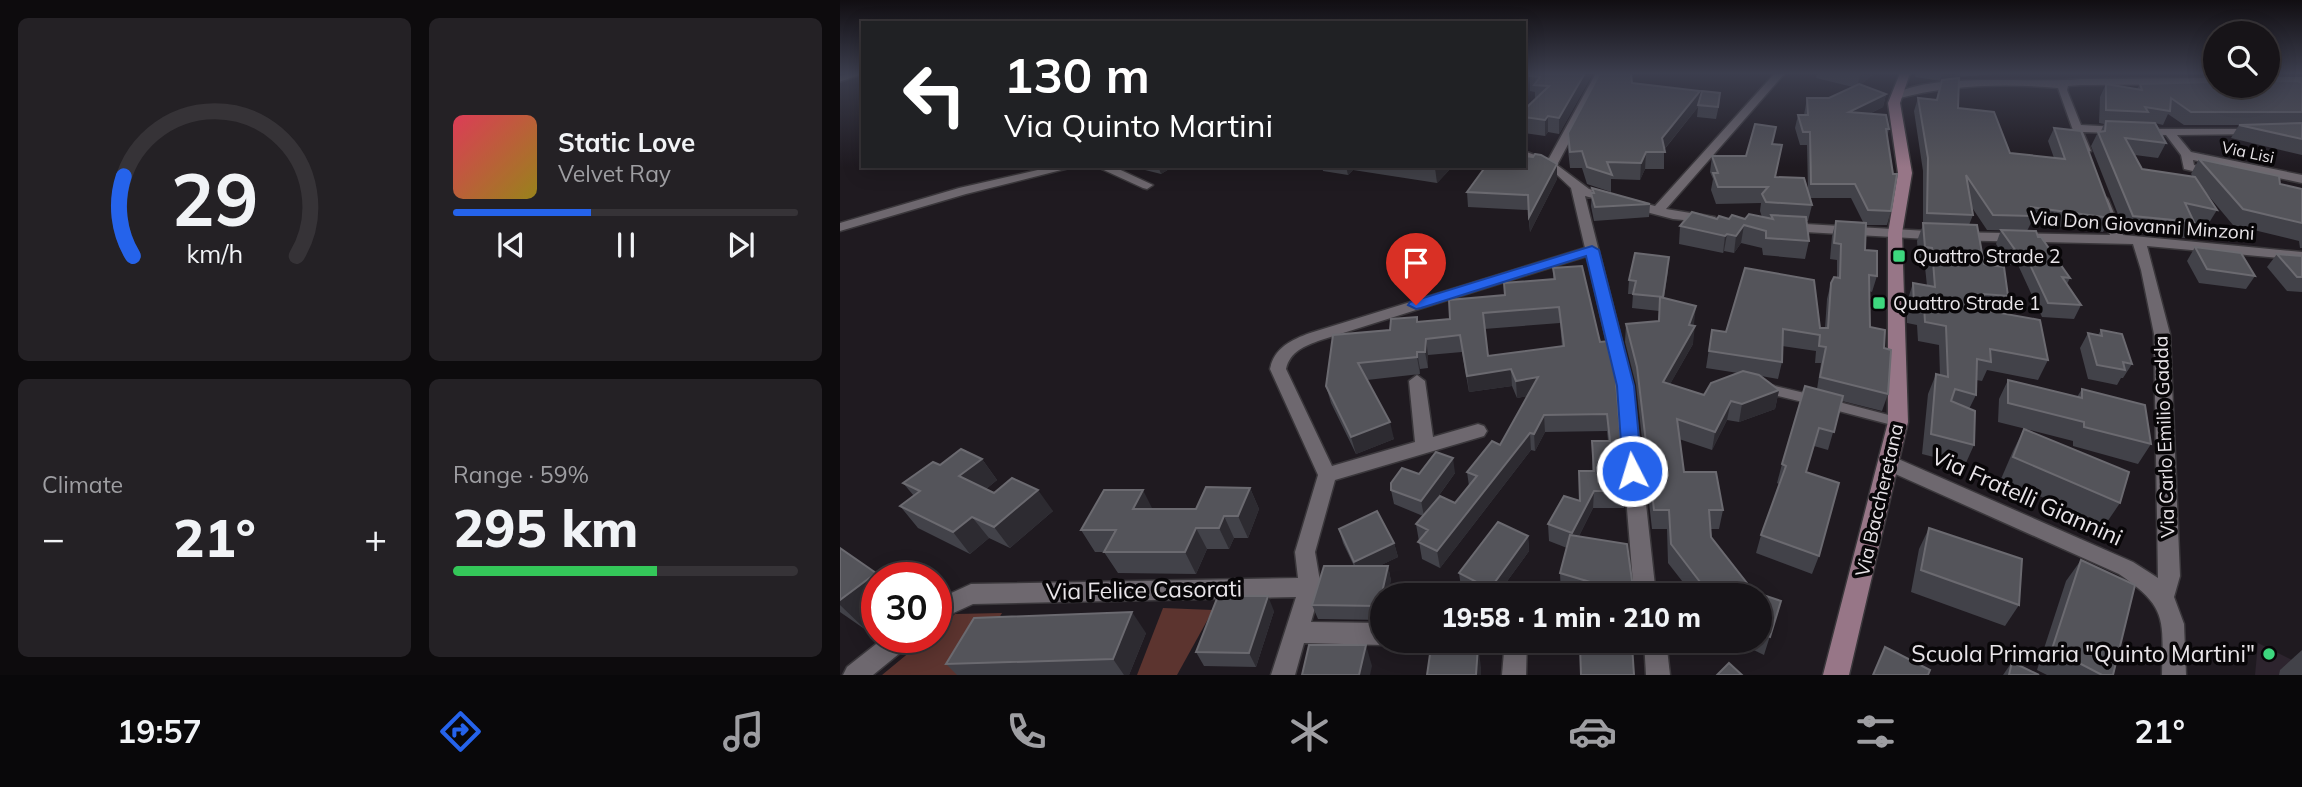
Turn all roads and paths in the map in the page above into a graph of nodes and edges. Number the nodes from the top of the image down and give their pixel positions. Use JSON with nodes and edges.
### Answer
{"nodes":[{"id":1,"x":1584,"y":104,"type":"edge"},
{"id":2,"x":1752,"y":104,"type":"edge"},
{"id":3,"x":1895,"y":104,"type":"edge"},
{"id":4,"x":2068,"y":104,"type":"edge"},
{"id":5,"x":2078,"y":128,"type":"junction"},
{"id":6,"x":2275,"y":131,"type":"edge"},
{"id":7,"x":2169,"y":132,"type":"junction"},
{"id":8,"x":1526,"y":155,"type":"edge"},
{"id":9,"x":2187,"y":155,"type":"junction"},
{"id":10,"x":2089,"y":163,"type":"edge"},
{"id":11,"x":1552,"y":164,"type":"junction"},
{"id":12,"x":1062,"y":168,"type":"edge"},
{"id":13,"x":1106,"y":168,"type":"edge"},
{"id":14,"x":1134,"y":168,"type":"edge"},
{"id":15,"x":1122,"y":175,"type":"junction"},
{"id":16,"x":2302,"y":179,"type":"edge"},
{"id":17,"x":1147,"y":185,"type":"dead end"},
{"id":18,"x":1577,"y":187,"type":"junction"},
{"id":19,"x":2098,"y":188,"type":"edge"},
{"id":20,"x":2302,"y":192,"type":"edge"},
{"id":21,"x":1658,"y":211,"type":"junction"},
{"id":22,"x":1725,"y":222,"type":"edge"},
{"id":23,"x":1779,"y":226,"type":"edge"},
{"id":24,"x":840,"y":227,"type":"edge"},
{"id":25,"x":1895,"y":233,"type":"junction"},
{"id":26,"x":2118,"y":239,"type":"junction"},
{"id":27,"x":2138,"y":240,"type":"junction"},
{"id":28,"x":1592,"y":250,"type":"junction"},
{"id":29,"x":2302,"y":256,"type":"edge"},
{"id":30,"x":1417,"y":381,"type":"dead end"},
{"id":31,"x":1753,"y":385,"type":"edge"},
{"id":32,"x":1898,"y":422,"type":"junction"},
{"id":33,"x":1478,"y":431,"type":"dead end"},
{"id":34,"x":1425,"y":447,"type":"junction"},
{"id":35,"x":1889,"y":463,"type":"junction"},
{"id":36,"x":1327,"y":475,"type":"junction"},
{"id":37,"x":1644,"y":583,"type":"edge"},
{"id":38,"x":1310,"y":587,"type":"junction"},
{"id":39,"x":2164,"y":596,"type":"junction"},
{"id":40,"x":952,"y":603,"type":"edge"},
{"id":41,"x":1297,"y":632,"type":"junction"},
{"id":42,"x":1370,"y":634,"type":"edge"},
{"id":43,"x":883,"y":653,"type":"edge"},
{"id":44,"x":1515,"y":653,"type":"edge"},
{"id":45,"x":1656,"y":653,"type":"edge"},
{"id":46,"x":855,"y":675,"type":"edge"},
{"id":47,"x":1283,"y":675,"type":"edge"},
{"id":48,"x":1514,"y":675,"type":"edge"},
{"id":49,"x":1658,"y":675,"type":"edge"},
{"id":50,"x":1836,"y":675,"type":"edge"},
{"id":51,"x":2174,"y":675,"type":"edge"}],
"edges":[{"from":1,"to":11,"type":"street"},
{"from":2,"to":21,"type":"street"},
{"from":3,"to":25,"type":"street","name":"Via Baccheretana"},
{"from":4,"to":5,"type":"street"},
{"from":5,"to":7,"type":"street"},
{"from":5,"to":10,"type":"street"},
{"from":6,"to":7,"type":"street"},
{"from":7,"to":9,"type":"street","name":"Via Lisi"},
{"from":8,"to":11,"type":"street"},
{"from":9,"to":16,"type":"street","name":"Via Lisi"},
{"from":9,"to":20,"type":"street","name":"Via Lisi"},
{"from":11,"to":18,"type":"street"},
{"from":12,"to":24,"type":"street"},
{"from":13,"to":15,"type":"street"},
{"from":14,"to":15,"type":"street"},
{"from":15,"to":17,"type":"street"},
{"from":18,"to":21,"type":"street"},
{"from":18,"to":28,"type":"street"},
{"from":19,"to":26,"type":"street"},
{"from":21,"to":22,"type":"street"},
{"from":23,"to":25,"type":"street","name":"Via Don Giovanni Minzoni"},
{"from":25,"to":26,"type":"street","name":"Via Don Giovanni Minzoni"},
{"from":25,"to":32,"type":"street","name":"Via Baccheretana"},
{"from":26,"to":27,"type":"street","name":"Via Don Giovanni Minzoni"},
{"from":27,"to":29,"type":"street","name":"Via Don Giovanni Minzoni"},
{"from":27,"to":39,"type":"street","name":"Via Carlo Emilio Gadda"},
{"from":28,"to":36,"type":"street"},
{"from":28,"to":37,"type":"street"},
{"from":30,"to":34,"type":"street"},
{"from":31,"to":32,"type":"lane"},
{"from":32,"to":35,"type":"street","name":"Via Baccheretana"},
{"from":33,"to":34,"type":"street"},
{"from":34,"to":36,"type":"street"},
{"from":35,"to":39,"type":"street","name":"Via Fratelli Giannini"},
{"from":35,"to":50,"type":"street","name":"Via Baccheretana"},
{"from":36,"to":38,"type":"street"},
{"from":38,"to":40,"type":"street","name":"Via Felice Casorati"},
{"from":38,"to":41,"type":"street"},
{"from":39,"to":51,"type":"street","name":"Via Carlo Emilio Gadda"},
{"from":41,"to":42,"type":"street"},
{"from":41,"to":47,"type":"street"},
{"from":43,"to":46,"type":"street"},
{"from":44,"to":48,"type":"street"},
{"from":45,"to":49,"type":"street"}]}
